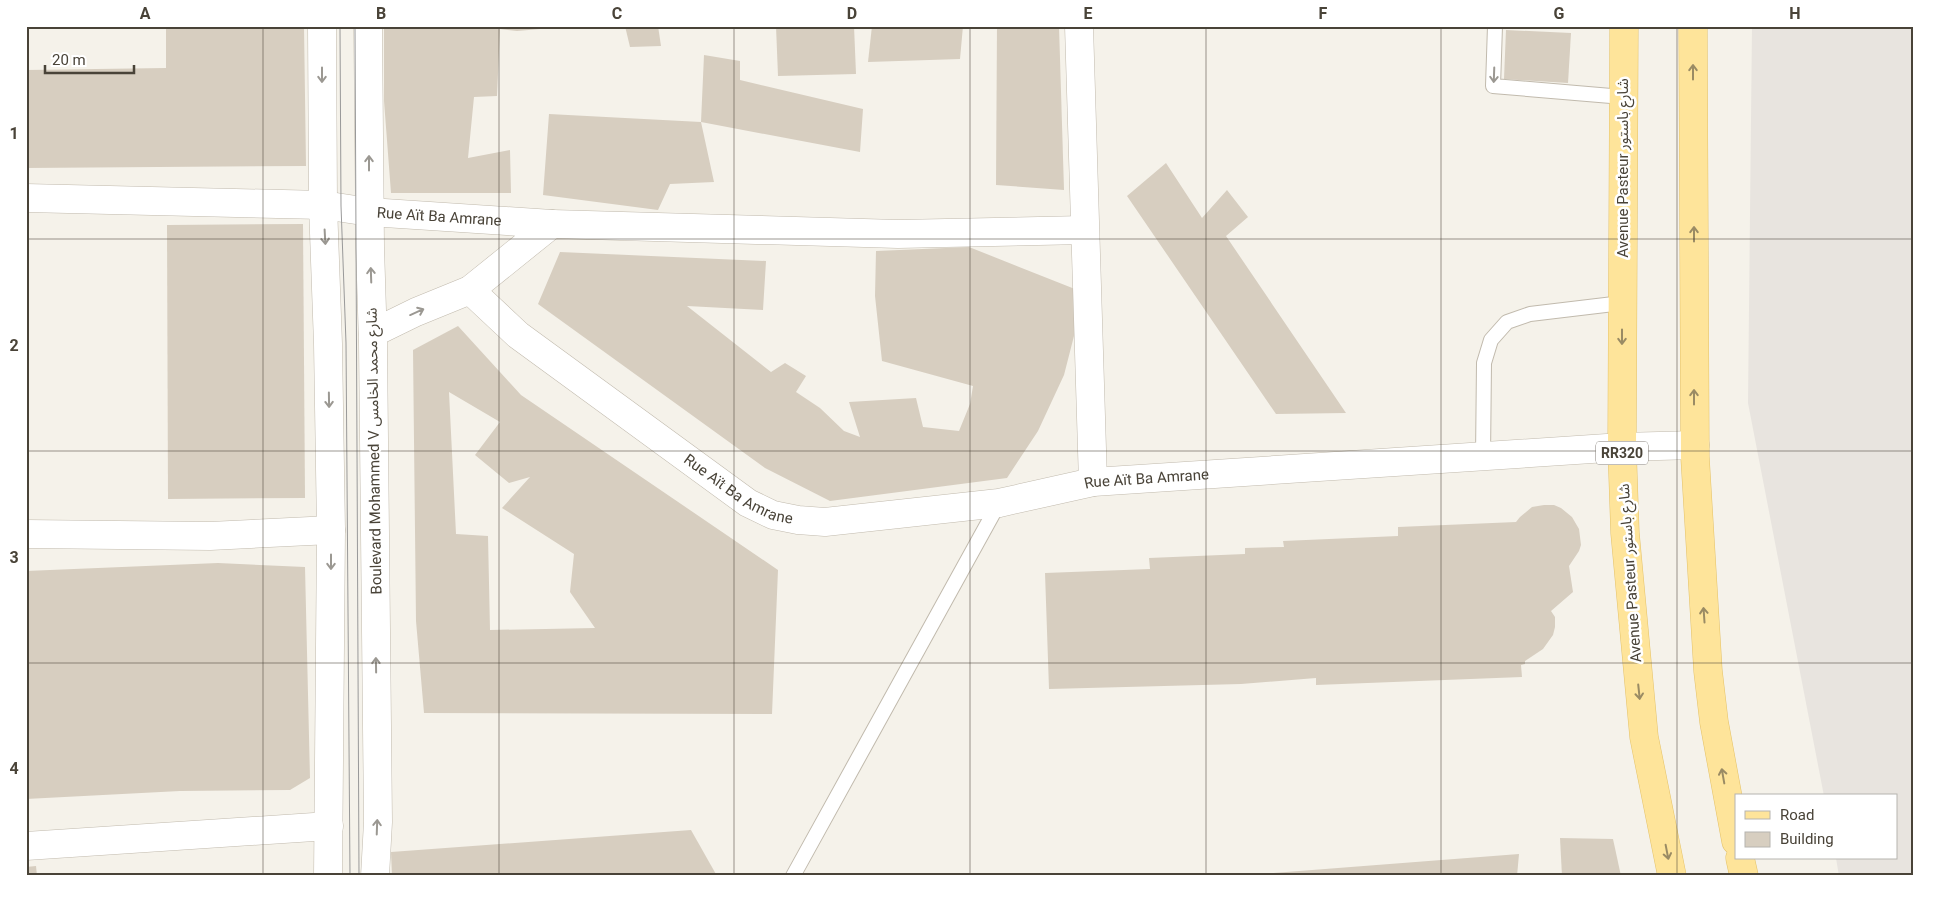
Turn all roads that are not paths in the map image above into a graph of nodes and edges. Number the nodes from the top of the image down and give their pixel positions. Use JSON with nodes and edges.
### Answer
{"nodes":[{"id":1,"x":322,"y":26,"type":"edge"},
{"id":2,"x":368,"y":26,"type":"edge"},
{"id":3,"x":1079,"y":26,"type":"edge"},
{"id":4,"x":1495,"y":26,"type":"edge"},
{"id":5,"x":1624,"y":26,"type":"edge"},
{"id":6,"x":1693,"y":26,"type":"edge"},
{"id":7,"x":1623,"y":98,"type":"junction"},
{"id":8,"x":26,"y":198,"type":"edge"},
{"id":9,"x":323,"y":204,"type":"junction"},
{"id":10,"x":369,"y":212,"type":"junction"},
{"id":11,"x":552,"y":224,"type":"junction"},
{"id":12,"x":1084,"y":230,"type":"junction"},
{"id":13,"x":470,"y":290,"type":"junction"},
{"id":14,"x":1622,"y":303,"type":"junction"},
{"id":15,"x":373,"y":333,"type":"junction"},
{"id":16,"x":1695,"y":446,"type":"junction"},
{"id":17,"x":1622,"y":447,"type":"junction"},
{"id":18,"x":1483,"y":457,"type":"junction"},
{"id":19,"x":1092,"y":482,"type":"junction"},
{"id":20,"x":999,"y":504,"type":"junction"},
{"id":21,"x":331,"y":530,"type":"junction"},
{"id":22,"x":26,"y":534,"type":"edge"},
{"id":23,"x":329,"y":826,"type":"junction"},
{"id":24,"x":1735,"y":836,"type":"edge"},
{"id":25,"x":26,"y":846,"type":"edge"},
{"id":26,"x":1740,"y":860,"type":"edge"},
{"id":27,"x":328,"y":876,"type":"edge"},
{"id":28,"x":375,"y":876,"type":"edge"},
{"id":29,"x":793,"y":876,"type":"edge"},
{"id":30,"x":1672,"y":876,"type":"edge"},
{"id":31,"x":1744,"y":876,"type":"edge"}],
"edges":[{"from":1,"to":9,"type":"street","one_way":true},
{"from":10,"to":2,"type":"street","name":"Boulevard Mohammed V شارع محمد الخامس","one_way":true},
{"from":3,"to":12,"type":"street"},
{"from":4,"to":7,"type":"lane","one_way":true},
{"from":5,"to":7,"type":"main road","name":"Avenue Pasteur شارع باستور","number":"RR320"},
{"from":16,"to":6,"type":"main road","one_way":true},
{"from":7,"to":14,"type":"main road","name":"Avenue Pasteur شارع باستور","number":"RR320"},
{"from":8,"to":9,"type":"street","name":"Rue Aït Ba Amrane"},
{"from":9,"to":10,"type":"street","name":"Rue Aït Ba Amrane"},
{"from":9,"to":21,"type":"street","one_way":true},
{"from":10,"to":11,"type":"street","name":"Rue Aït Ba Amrane"},
{"from":15,"to":10,"type":"street","name":"Boulevard Mohammed V شارع محمد الخامس","one_way":true},
{"from":11,"to":12,"type":"street","name":"Rue Aït Ba Amrane"},
{"from":11,"to":13,"type":"street"},
{"from":12,"to":19,"type":"street"},
{"from":15,"to":13,"type":"street","one_way":true},
{"from":13,"to":20,"type":"street","name":"Rue Aït Ba Amrane"},
{"from":14,"to":17,"type":"main road","name":"Avenue Pasteur شارع باستور","number":"RR320","one_way":true},
{"from":14,"to":18,"type":"lane"},
{"from":28,"to":15,"type":"street","name":"Boulevard Mohammed V شارع محمد الخامس","one_way":true},
{"from":16,"to":17,"type":"street","name":"Rue Aït Ba Amrane"},
{"from":24,"to":16,"type":"main road","one_way":true},
{"from":17,"to":18,"type":"street","name":"Rue Aït Ba Amrane"},
{"from":17,"to":30,"type":"main road","name":"Avenue Pasteur شارع باستور","number":"RR320","one_way":true},
{"from":18,"to":19,"type":"street","name":"Rue Aït Ba Amrane"},
{"from":19,"to":20,"type":"street","name":"Rue Aït Ba Amrane"},
{"from":20,"to":29,"type":"lane"},
{"from":21,"to":22,"type":"street"},
{"from":21,"to":23,"type":"street","one_way":true},
{"from":23,"to":25,"type":"street"},
{"from":23,"to":27,"type":"street"},
{"from":26,"to":31,"type":"main road"}]}
